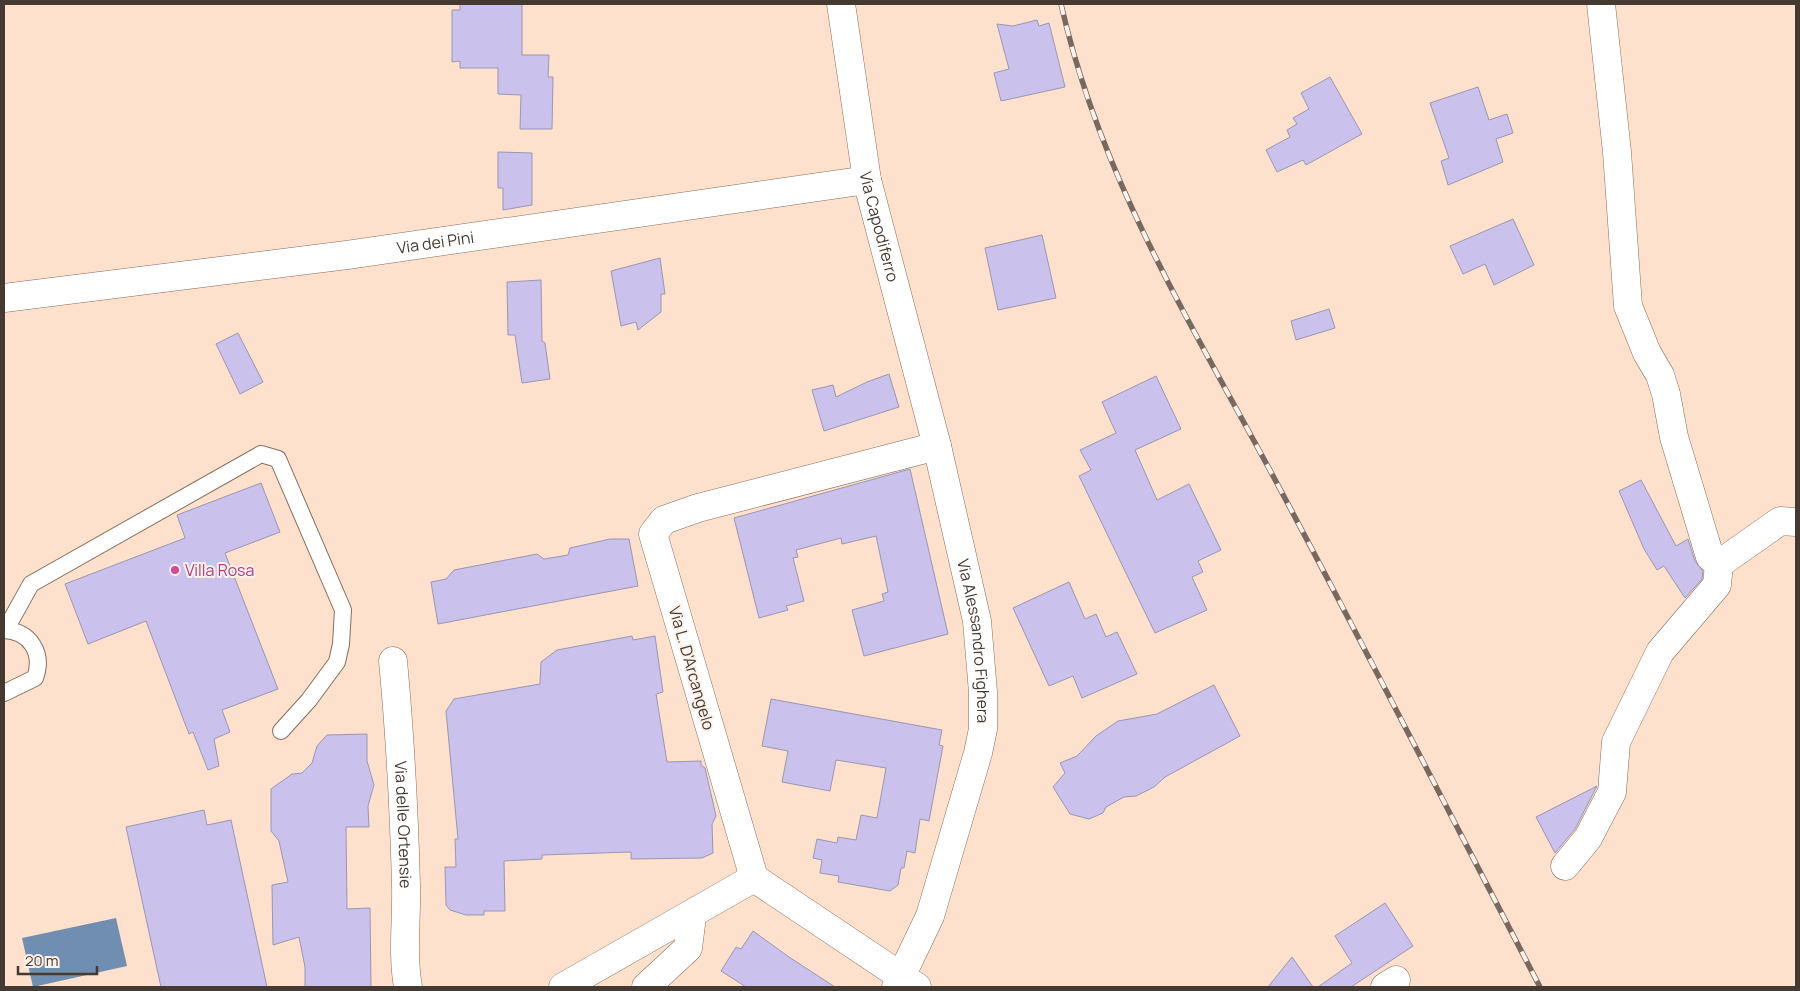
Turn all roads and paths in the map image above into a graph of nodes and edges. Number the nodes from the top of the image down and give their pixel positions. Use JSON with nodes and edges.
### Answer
{"nodes":[{"id":1,"x":840,"y":4,"type":"edge"},
{"id":2,"x":1601,"y":4,"type":"edge"},
{"id":3,"x":867,"y":180,"type":"junction"},
{"id":4,"x":4,"y":298,"type":"edge"},
{"id":5,"x":937,"y":446,"type":"junction"},
{"id":6,"x":1796,"y":522,"type":"edge"},
{"id":7,"x":1719,"y":564,"type":"junction"},
{"id":8,"x":5,"y":630,"type":"edge"},
{"id":9,"x":393,"y":661,"type":"dead end"},
{"id":10,"x":4,"y":693,"type":"edge"},
{"id":11,"x":281,"y":731,"type":"dead end"},
{"id":12,"x":1565,"y":866,"type":"dead end"},
{"id":13,"x":754,"y":878,"type":"junction"},
{"id":14,"x":692,"y":916,"type":"junction"},
{"id":15,"x":905,"y":984,"type":"edge"},
{"id":16,"x":408,"y":987,"type":"edge"},
{"id":17,"x":563,"y":987,"type":"edge"},
{"id":18,"x":646,"y":987,"type":"edge"}],
"edges":[{"from":1,"to":3,"type":"street","name":"Via Capodiferro"},
{"from":2,"to":7,"type":"street"},
{"from":3,"to":4,"type":"street","name":"Via dei Pini"},
{"from":3,"to":5,"type":"street","name":"Via Capodiferro"},
{"from":5,"to":13,"type":"street","name":"Via L. D'Arcangelo"},
{"from":5,"to":15,"type":"street","name":"Via Alessandro Fighera"},
{"from":6,"to":7,"type":"street"},
{"from":7,"to":12,"type":"street"},
{"from":8,"to":10,"type":"lane"},
{"from":8,"to":11,"type":"lane"},
{"from":9,"to":16,"type":"street","name":"Via delle Ortensie"},
{"from":13,"to":14,"type":"street"},
{"from":13,"to":15,"type":"street","name":"Via Alessandro Fighera"},
{"from":14,"to":17,"type":"street"},
{"from":14,"to":18,"type":"street"}]}
